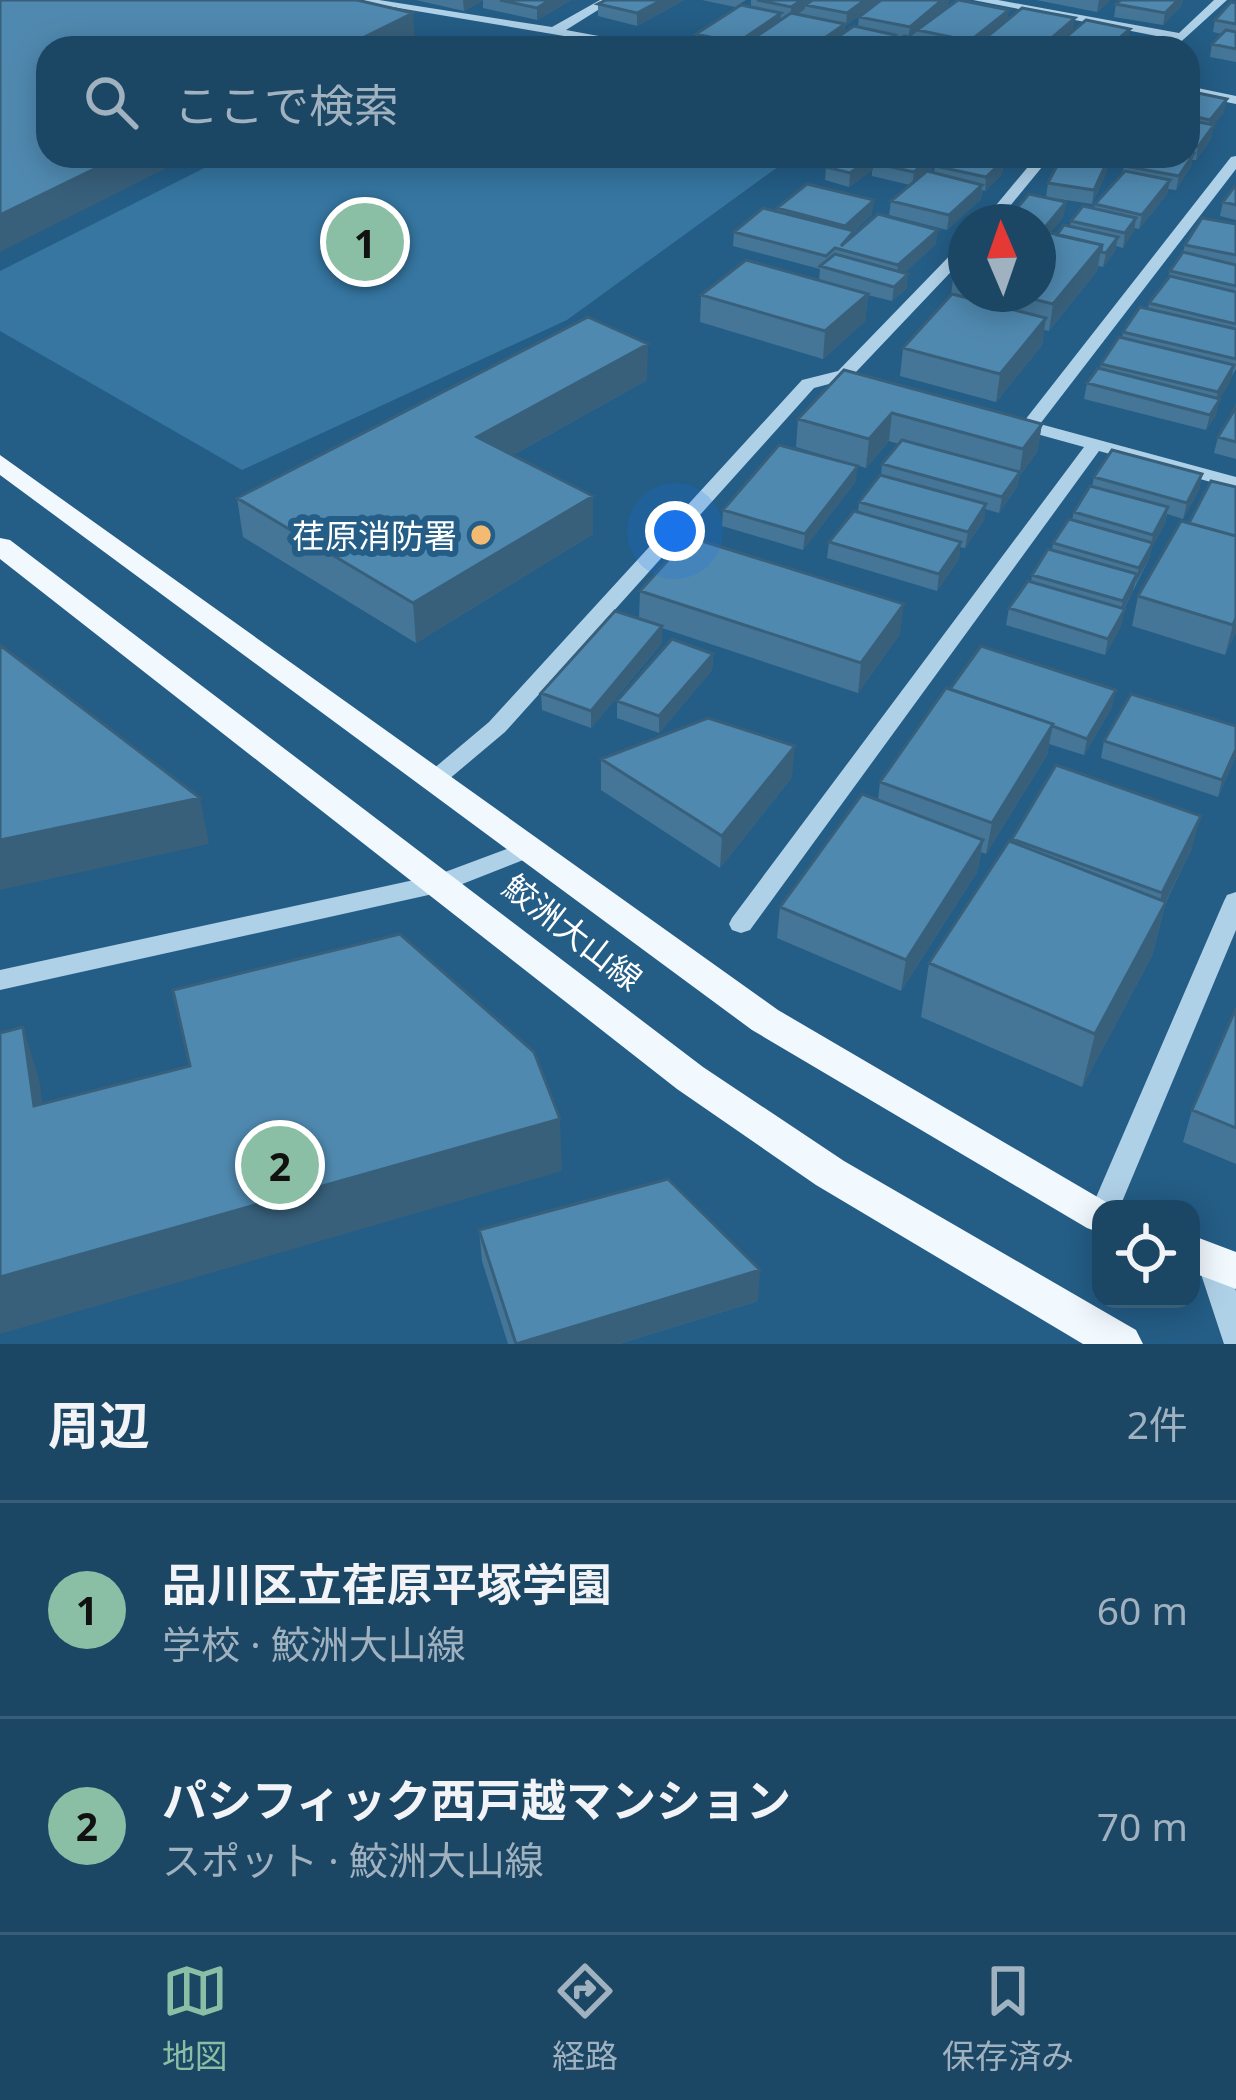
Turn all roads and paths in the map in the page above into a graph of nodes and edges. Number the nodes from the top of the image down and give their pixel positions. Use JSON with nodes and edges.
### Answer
{"nodes":[{"id":1,"x":357,"y":0,"type":"edge"},
{"id":2,"x":608,"y":0,"type":"edge"},
{"id":3,"x":980,"y":0,"type":"edge"},
{"id":4,"x":1221,"y":0,"type":"edge"},
{"id":5,"x":384,"y":3,"type":"edge"},
{"id":6,"x":555,"y":31,"type":"junction"},
{"id":7,"x":585,"y":36,"type":"edge"},
{"id":8,"x":1177,"y":36,"type":"edge"},
{"id":9,"x":1183,"y":36,"type":"edge"},
{"id":10,"x":1200,"y":93,"type":"edge"},
{"id":11,"x":1236,"y":100,"type":"edge"},
{"id":12,"x":1236,"y":160,"type":"edge"},
{"id":13,"x":1034,"y":168,"type":"edge"},
{"id":14,"x":1004,"y":204,"type":"edge"},
{"id":15,"x":1192,"y":218,"type":"junction"},
{"id":16,"x":1214,"y":223,"type":"edge"},
{"id":17,"x":948,"y":266,"type":"edge"},
{"id":18,"x":844,"y":375,"type":"junction"},
{"id":19,"x":885,"y":387,"type":"edge"},
{"id":20,"x":988,"y":415,"type":"edge"},
{"id":21,"x":1029,"y":426,"type":"junction"},
{"id":22,"x":1095,"y":444,"type":"junction"},
{"id":23,"x":0,"y":463,"type":"edge"},
{"id":24,"x":1236,"y":483,"type":"edge"},
{"id":25,"x":0,"y":546,"type":"edge"},
{"id":26,"x":434,"y":780,"type":"junction"},
{"id":27,"x":528,"y":849,"type":"junction"},
{"id":28,"x":442,"y":883,"type":"junction"},
{"id":29,"x":1236,"y":901,"type":"edge"},
{"id":30,"x":740,"y":924,"type":"dead end"},
{"id":31,"x":0,"y":980,"type":"edge"},
{"id":32,"x":1108,"y":1200,"type":"edge"},
{"id":33,"x":1092,"y":1206,"type":"edge"},
{"id":34,"x":1213,"y":1262,"type":"edge"},
{"id":35,"x":1236,"y":1337,"type":"edge"},
{"id":36,"x":1121,"y":1344,"type":"edge"}],
"edges":[{"from":1,"to":5,"type":"street"},
{"from":2,"to":6,"type":"street"},
{"from":3,"to":8,"type":"street"},
{"from":4,"to":9,"type":"street"},
{"from":5,"to":6,"type":"street"},
{"from":6,"to":7,"type":"street"},
{"from":10,"to":11,"type":"street"},
{"from":12,"to":15,"type":"street"},
{"from":13,"to":14,"type":"street"},
{"from":15,"to":16,"type":"street"},
{"from":15,"to":21,"type":"street"},
{"from":17,"to":18,"type":"street"},
{"from":18,"to":19,"type":"street"},
{"from":18,"to":26,"type":"street"},
{"from":20,"to":21,"type":"street"},
{"from":21,"to":22,"type":"street"},
{"from":22,"to":24,"type":"street"},
{"from":22,"to":30,"type":"street"},
{"from":23,"to":26,"type":"main road","name":"鮫洲大山線"},
{"from":25,"to":28,"type":"main road","name":"鮫洲大山線"},
{"from":26,"to":27,"type":"main road","name":"鮫洲大山線"},
{"from":27,"to":28,"type":"street"},
{"from":27,"to":33,"type":"main road","name":"鮫洲大山線"},
{"from":28,"to":31,"type":"street"},
{"from":28,"to":36,"type":"main road","name":"鮫洲大山線"},
{"from":29,"to":32,"type":"street"},
{"from":34,"to":35,"type":"street"}]}
